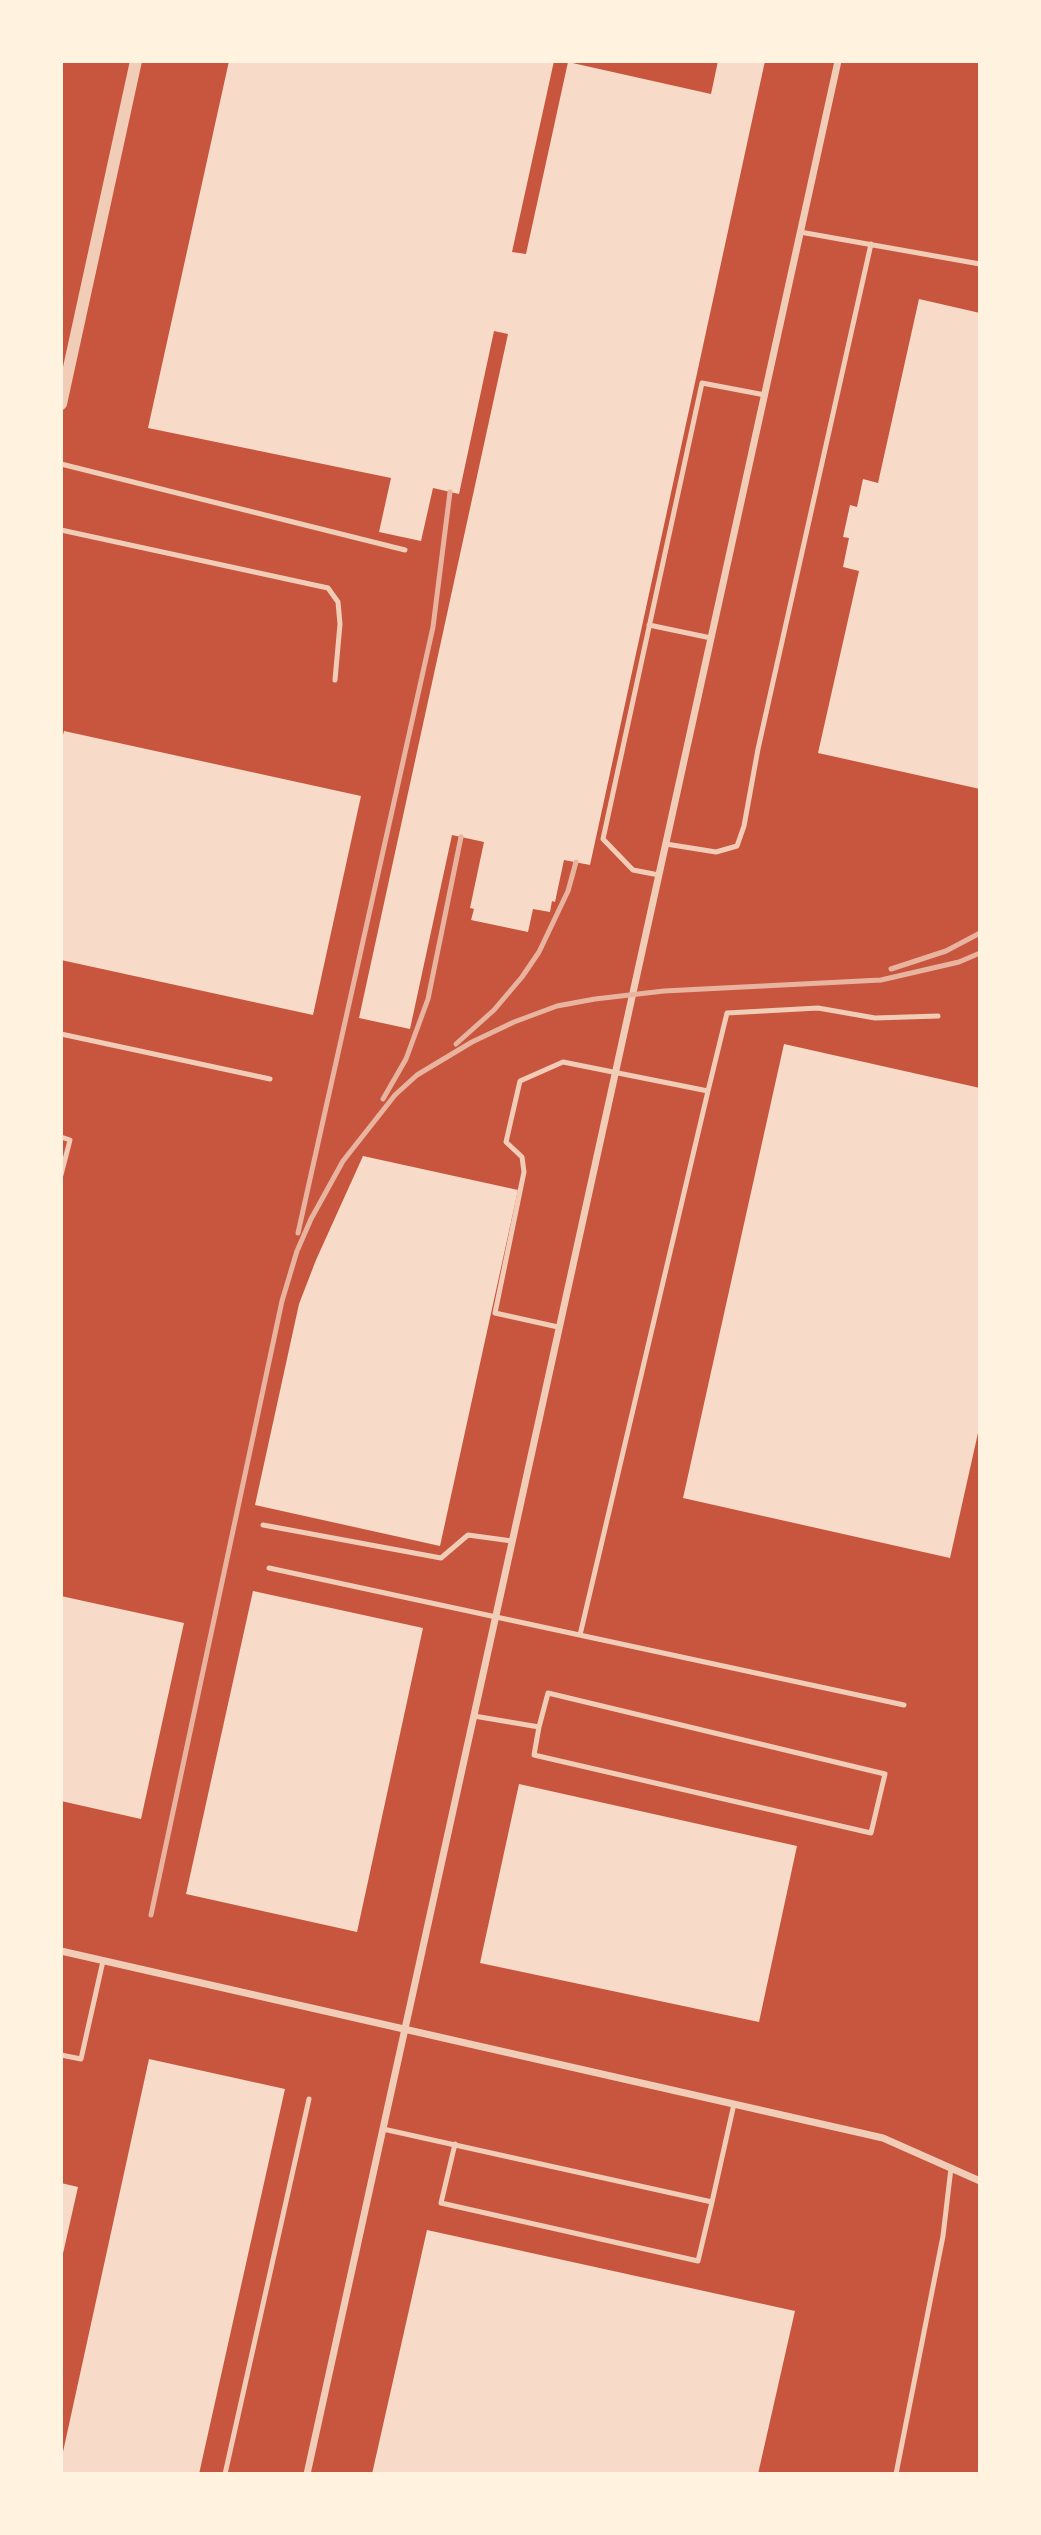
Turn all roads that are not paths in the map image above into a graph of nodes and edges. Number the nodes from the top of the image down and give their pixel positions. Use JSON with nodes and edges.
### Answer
{"nodes":[{"id":1,"x":136,"y":61,"type":"edge"},
{"id":2,"x":838,"y":61,"type":"edge"},
{"id":3,"x":800,"y":232,"type":"junction"},
{"id":4,"x":871,"y":244,"type":"junction"},
{"id":5,"x":980,"y":264,"type":"edge"},
{"id":6,"x":765,"y":395,"type":"junction"},
{"id":7,"x":61,"y":404,"type":"edge"},
{"id":8,"x":61,"y":464,"type":"edge"},
{"id":9,"x":61,"y":530,"type":"edge"},
{"id":10,"x":405,"y":551,"type":"dead end"},
{"id":11,"x":649,"y":625,"type":"junction"},
{"id":12,"x":711,"y":638,"type":"junction"},
{"id":13,"x":335,"y":680,"type":"dead end"},
{"id":14,"x":666,"y":844,"type":"junction"},
{"id":15,"x":659,"y":875,"type":"junction"},
{"id":16,"x":938,"y":1016,"type":"dead end"},
{"id":17,"x":61,"y":1034,"type":"edge"},
{"id":18,"x":614,"y":1072,"type":"junction"},
{"id":19,"x":271,"y":1079,"type":"dead end"},
{"id":20,"x":708,"y":1091,"type":"junction"},
{"id":21,"x":61,"y":1137,"type":"edge"},
{"id":22,"x":61,"y":1175,"type":"edge"},
{"id":23,"x":558,"y":1327,"type":"junction"},
{"id":24,"x":263,"y":1525,"type":"dead end"},
{"id":25,"x":512,"y":1541,"type":"junction"},
{"id":26,"x":269,"y":1568,"type":"dead end"},
{"id":27,"x":495,"y":1617,"type":"junction"},
{"id":28,"x":580,"y":1635,"type":"junction"},
{"id":29,"x":904,"y":1705,"type":"dead end"},
{"id":30,"x":474,"y":1716,"type":"junction"},
{"id":31,"x":539,"y":1727,"type":"junction"},
{"id":32,"x":61,"y":1951,"type":"edge"},
{"id":33,"x":103,"y":1961,"type":"junction"},
{"id":34,"x":405,"y":2029,"type":"junction"},
{"id":35,"x":61,"y":2055,"type":"edge"},
{"id":36,"x":309,"y":2099,"type":"dead end"},
{"id":37,"x":734,"y":2104,"type":"junction"},
{"id":38,"x":383,"y":2129,"type":"junction"},
{"id":39,"x":455,"y":2144,"type":"junction"},
{"id":40,"x":951,"y":2168,"type":"junction"},
{"id":41,"x":980,"y":2181,"type":"edge"},
{"id":42,"x":712,"y":2202,"type":"junction"},
{"id":43,"x":225,"y":2474,"type":"edge"},
{"id":44,"x":307,"y":2474,"type":"edge"},
{"id":45,"x":896,"y":2474,"type":"edge"}],
"edges":[{"from":1,"to":7,"type":"street"},
{"from":2,"to":3,"type":"street"},
{"from":3,"to":4,"type":"lane"},
{"from":3,"to":6,"type":"street"},
{"from":4,"to":5,"type":"lane"},
{"from":4,"to":14,"type":"lane"},
{"from":6,"to":11,"type":"lane"},
{"from":6,"to":12,"type":"street"},
{"from":8,"to":10,"type":"lane"},
{"from":9,"to":13,"type":"lane"},
{"from":11,"to":12,"type":"lane"},
{"from":11,"to":15,"type":"lane"},
{"from":12,"to":14,"type":"street"},
{"from":14,"to":15,"type":"street"},
{"from":15,"to":18,"type":"street"},
{"from":16,"to":20,"type":"lane"},
{"from":17,"to":19,"type":"lane"},
{"from":18,"to":20,"type":"lane"},
{"from":18,"to":23,"type":"street"},
{"from":18,"to":23,"type":"lane"},
{"from":20,"to":28,"type":"lane"},
{"from":21,"to":22,"type":"lane"},
{"from":23,"to":25,"type":"street"},
{"from":24,"to":25,"type":"lane"},
{"from":25,"to":27,"type":"street"},
{"from":26,"to":27,"type":"lane"},
{"from":27,"to":28,"type":"lane"},
{"from":27,"to":30,"type":"street"},
{"from":28,"to":29,"type":"lane"},
{"from":30,"to":31,"type":"lane"},
{"from":30,"to":34,"type":"street"},
{"from":31,"to":31,"type":"lane"},
{"from":32,"to":33,"type":"street"},
{"from":33,"to":34,"type":"street"},
{"from":33,"to":35,"type":"lane"},
{"from":34,"to":37,"type":"street"},
{"from":34,"to":38,"type":"street"},
{"from":36,"to":43,"type":"lane"},
{"from":37,"to":40,"type":"street"},
{"from":37,"to":42,"type":"lane"},
{"from":38,"to":39,"type":"lane"},
{"from":38,"to":44,"type":"street"},
{"from":39,"to":42,"type":"lane"},
{"from":39,"to":42,"type":"lane"},
{"from":40,"to":41,"type":"street"},
{"from":40,"to":45,"type":"lane"}]}
